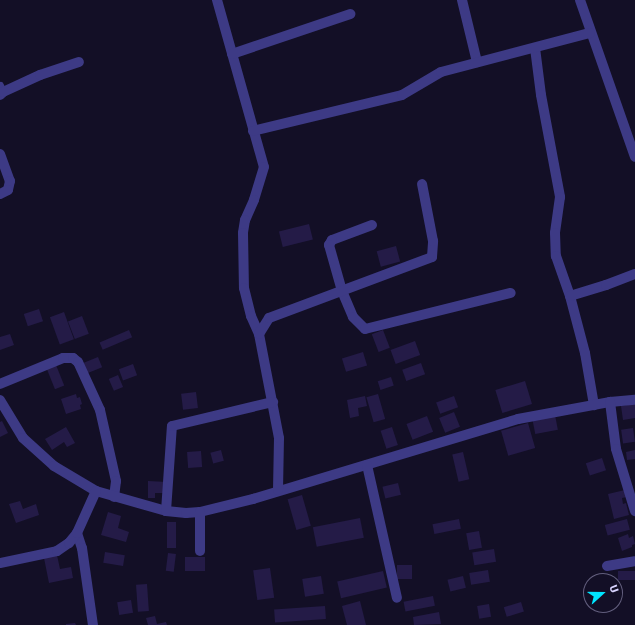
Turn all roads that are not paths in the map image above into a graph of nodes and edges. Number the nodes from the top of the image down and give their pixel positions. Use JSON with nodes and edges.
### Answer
{"nodes":[{"id":1,"x":217,"y":0,"type":"edge"},
{"id":2,"x":462,"y":0,"type":"edge"},
{"id":3,"x":580,"y":0,"type":"edge"},
{"id":4,"x":350,"y":14,"type":"dead end"},
{"id":5,"x":590,"y":32,"type":"junction"},
{"id":6,"x":535,"y":48,"type":"junction"},
{"id":7,"x":232,"y":54,"type":"junction"},
{"id":8,"x":79,"y":62,"type":"dead end"},
{"id":9,"x":477,"y":62,"type":"junction"},
{"id":10,"x":1,"y":91,"type":"edge"},
{"id":11,"x":253,"y":131,"type":"junction"},
{"id":12,"x":634,"y":151,"type":"edge"},
{"id":13,"x":0,"y":154,"type":"edge"},
{"id":14,"x":422,"y":184,"type":"dead end"},
{"id":15,"x":0,"y":194,"type":"edge"},
{"id":16,"x":372,"y":225,"type":"dead end"},
{"id":17,"x":635,"y":274,"type":"edge"},
{"id":18,"x":342,"y":291,"type":"junction"},
{"id":19,"x":511,"y":293,"type":"dead end"},
{"id":20,"x":570,"y":296,"type":"junction"},
{"id":21,"x":259,"y":334,"type":"junction"},
{"id":22,"x":0,"y":384,"type":"edge"},
{"id":23,"x":0,"y":400,"type":"edge"},
{"id":24,"x":635,"y":400,"type":"edge"},
{"id":25,"x":273,"y":402,"type":"junction"},
{"id":26,"x":610,"y":402,"type":"junction"},
{"id":27,"x":594,"y":405,"type":"junction"},
{"id":28,"x":367,"y":465,"type":"junction"},
{"id":29,"x":278,"y":490,"type":"junction"},
{"id":30,"x":96,"y":491,"type":"junction"},
{"id":31,"x":114,"y":497,"type":"junction"},
{"id":32,"x":635,"y":511,"type":"edge"},
{"id":33,"x":166,"y":512,"type":"junction"},
{"id":34,"x":200,"y":512,"type":"junction"},
{"id":35,"x":77,"y":533,"type":"junction"},
{"id":36,"x":200,"y":551,"type":"dead end"},
{"id":37,"x":635,"y":561,"type":"edge"},
{"id":38,"x":0,"y":563,"type":"edge"},
{"id":39,"x":607,"y":566,"type":"dead end"},
{"id":40,"x":397,"y":598,"type":"dead end"},
{"id":41,"x":93,"y":625,"type":"edge"}],
"edges":[{"from":1,"to":7,"type":"street"},
{"from":2,"to":9,"type":"street"},
{"from":3,"to":5,"type":"street"},
{"from":4,"to":7,"type":"street"},
{"from":5,"to":6,"type":"street"},
{"from":5,"to":12,"type":"street"},
{"from":6,"to":9,"type":"street"},
{"from":6,"to":20,"type":"street"},
{"from":7,"to":11,"type":"street"},
{"from":8,"to":10,"type":"street"},
{"from":9,"to":11,"type":"street"},
{"from":11,"to":21,"type":"street"},
{"from":13,"to":15,"type":"street"},
{"from":14,"to":18,"type":"street"},
{"from":16,"to":18,"type":"street"},
{"from":17,"to":20,"type":"street"},
{"from":18,"to":19,"type":"street"},
{"from":18,"to":21,"type":"street"},
{"from":20,"to":27,"type":"street"},
{"from":21,"to":25,"type":"street"},
{"from":22,"to":31,"type":"street"},
{"from":23,"to":30,"type":"street"},
{"from":24,"to":26,"type":"street"},
{"from":25,"to":29,"type":"street"},
{"from":25,"to":33,"type":"street"},
{"from":26,"to":27,"type":"street"},
{"from":26,"to":32,"type":"street"},
{"from":27,"to":28,"type":"street"},
{"from":28,"to":29,"type":"street"},
{"from":28,"to":40,"type":"street"},
{"from":29,"to":34,"type":"street"},
{"from":30,"to":31,"type":"street"},
{"from":30,"to":35,"type":"street"},
{"from":31,"to":33,"type":"street"},
{"from":33,"to":34,"type":"street"},
{"from":34,"to":36,"type":"street"},
{"from":35,"to":38,"type":"street"},
{"from":35,"to":41,"type":"street"},
{"from":37,"to":39,"type":"street"}]}
